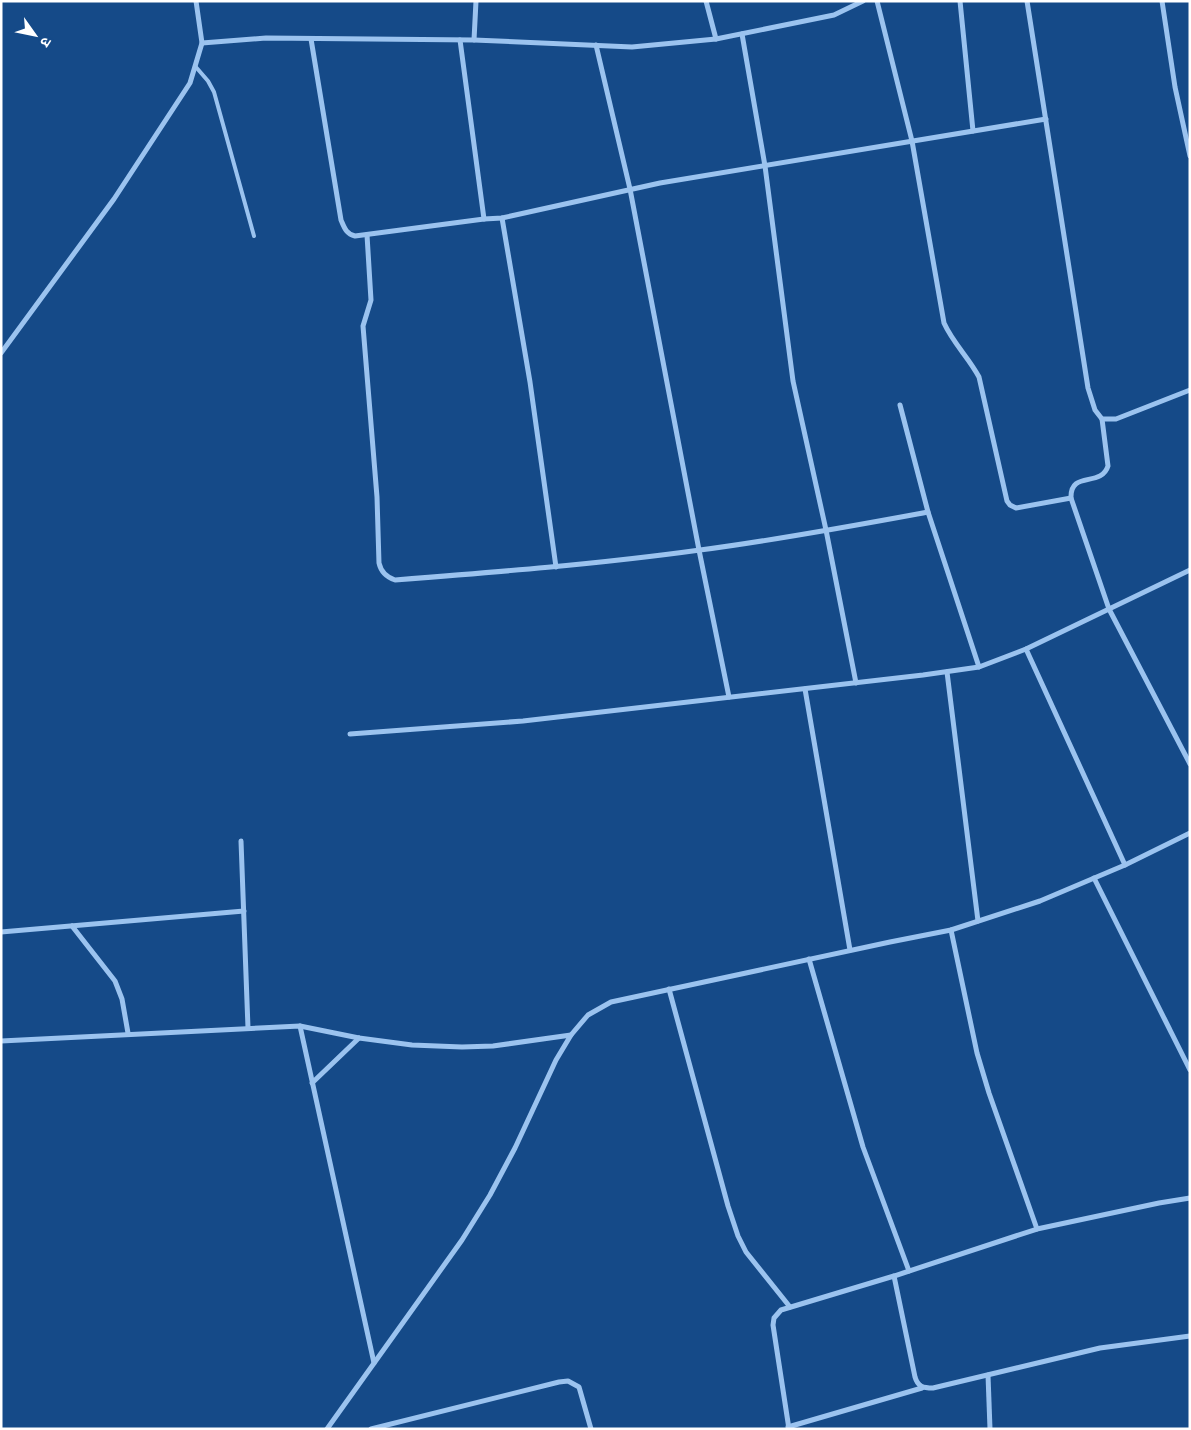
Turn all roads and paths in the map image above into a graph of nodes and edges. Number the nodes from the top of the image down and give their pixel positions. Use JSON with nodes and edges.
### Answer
{"nodes":[{"id":1,"x":196,"y":1,"type":"edge"},
{"id":2,"x":476,"y":1,"type":"edge"},
{"id":3,"x":706,"y":1,"type":"edge"},
{"id":4,"x":863,"y":1,"type":"edge"},
{"id":5,"x":877,"y":1,"type":"edge"},
{"id":6,"x":960,"y":1,"type":"edge"},
{"id":7,"x":1027,"y":1,"type":"edge"},
{"id":8,"x":1162,"y":1,"type":"edge"},
{"id":9,"x":742,"y":34,"type":"junction"},
{"id":10,"x":312,"y":38,"type":"junction"},
{"id":11,"x":716,"y":39,"type":"junction"},
{"id":12,"x":460,"y":40,"type":"junction"},
{"id":13,"x":474,"y":40,"type":"junction"},
{"id":14,"x":202,"y":43,"type":"junction"},
{"id":15,"x":596,"y":45,"type":"junction"},
{"id":16,"x":195,"y":66,"type":"junction"},
{"id":17,"x":1046,"y":119,"type":"junction"},
{"id":18,"x":973,"y":131,"type":"junction"},
{"id":19,"x":912,"y":141,"type":"junction"},
{"id":20,"x":1190,"y":156,"type":"edge"},
{"id":21,"x":765,"y":166,"type":"junction"},
{"id":22,"x":630,"y":189,"type":"junction"},
{"id":23,"x":502,"y":218,"type":"junction"},
{"id":24,"x":484,"y":219,"type":"junction"},
{"id":25,"x":366,"y":235,"type":"junction"},
{"id":26,"x":254,"y":236,"type":"dead end"},
{"id":27,"x":1,"y":353,"type":"edge"},
{"id":28,"x":1190,"y":390,"type":"edge"},
{"id":29,"x":900,"y":406,"type":"dead end"},
{"id":30,"x":1102,"y":419,"type":"junction"},
{"id":31,"x":1071,"y":498,"type":"junction"},
{"id":32,"x":928,"y":512,"type":"junction"},
{"id":33,"x":826,"y":530,"type":"junction"},
{"id":34,"x":699,"y":550,"type":"junction"},
{"id":35,"x":556,"y":567,"type":"junction"},
{"id":36,"x":1190,"y":570,"type":"edge"},
{"id":37,"x":1109,"y":609,"type":"junction"},
{"id":38,"x":1026,"y":649,"type":"junction"},
{"id":39,"x":979,"y":667,"type":"junction"},
{"id":40,"x":947,"y":672,"type":"junction"},
{"id":41,"x":856,"y":683,"type":"junction"},
{"id":42,"x":805,"y":688,"type":"junction"},
{"id":43,"x":729,"y":697,"type":"junction"},
{"id":44,"x":350,"y":734,"type":"dead end"},
{"id":45,"x":1190,"y":764,"type":"edge"},
{"id":46,"x":1190,"y":833,"type":"edge"},
{"id":47,"x":241,"y":841,"type":"dead end"},
{"id":48,"x":1125,"y":865,"type":"junction"},
{"id":49,"x":1094,"y":878,"type":"junction"},
{"id":50,"x":244,"y":911,"type":"junction"},
{"id":51,"x":978,"y":921,"type":"junction"},
{"id":52,"x":72,"y":926,"type":"junction"},
{"id":53,"x":951,"y":930,"type":"junction"},
{"id":54,"x":1,"y":932,"type":"edge"},
{"id":55,"x":850,"y":950,"type":"junction"},
{"id":56,"x":809,"y":959,"type":"junction"},
{"id":57,"x":669,"y":989,"type":"junction"},
{"id":58,"x":300,"y":1026,"type":"junction"},
{"id":59,"x":248,"y":1028,"type":"junction"},
{"id":60,"x":128,"y":1033,"type":"junction"},
{"id":61,"x":571,"y":1035,"type":"junction"},
{"id":62,"x":359,"y":1038,"type":"junction"},
{"id":63,"x":1,"y":1041,"type":"edge"},
{"id":64,"x":1190,"y":1070,"type":"edge"},
{"id":65,"x":312,"y":1083,"type":"junction"},
{"id":66,"x":1190,"y":1198,"type":"edge"},
{"id":67,"x":1037,"y":1229,"type":"junction"},
{"id":68,"x":909,"y":1271,"type":"junction"},
{"id":69,"x":894,"y":1276,"type":"junction"},
{"id":70,"x":790,"y":1307,"type":"junction"},
{"id":71,"x":1190,"y":1336,"type":"edge"},
{"id":72,"x":374,"y":1363,"type":"junction"},
{"id":73,"x":988,"y":1374,"type":"junction"},
{"id":74,"x":925,"y":1388,"type":"junction"},
{"id":75,"x":373,"y":1428,"type":"edge"},
{"id":76,"x":788,"y":1428,"type":"edge"},
{"id":77,"x":328,"y":1429,"type":"edge"},
{"id":78,"x":591,"y":1429,"type":"edge"},
{"id":79,"x":990,"y":1429,"type":"edge"}],
"edges":[{"from":1,"to":14,"type":"street"},
{"from":2,"to":13,"type":"street"},
{"from":3,"to":11,"type":"street"},
{"from":4,"to":9,"type":"street"},
{"from":5,"to":19,"type":"street"},
{"from":6,"to":18,"type":"street"},
{"from":7,"to":17,"type":"street"},
{"from":8,"to":20,"type":"street"},
{"from":9,"to":11,"type":"street"},
{"from":9,"to":21,"type":"street"},
{"from":10,"to":12,"type":"street"},
{"from":10,"to":14,"type":"street"},
{"from":10,"to":25,"type":"street"},
{"from":11,"to":15,"type":"street"},
{"from":12,"to":13,"type":"street"},
{"from":12,"to":24,"type":"street"},
{"from":13,"to":15,"type":"street"},
{"from":14,"to":16,"type":"street"},
{"from":15,"to":22,"type":"street"},
{"from":16,"to":26,"type":"lane"},
{"from":16,"to":27,"type":"street"},
{"from":17,"to":18,"type":"street"},
{"from":17,"to":30,"type":"street"},
{"from":18,"to":19,"type":"street"},
{"from":19,"to":21,"type":"street"},
{"from":19,"to":31,"type":"street"},
{"from":21,"to":22,"type":"street"},
{"from":21,"to":33,"type":"street"},
{"from":22,"to":23,"type":"street"},
{"from":22,"to":34,"type":"street"},
{"from":23,"to":24,"type":"street"},
{"from":23,"to":35,"type":"street"},
{"from":24,"to":25,"type":"street"},
{"from":25,"to":35,"type":"street"},
{"from":28,"to":30,"type":"street"},
{"from":29,"to":32,"type":"street"},
{"from":30,"to":31,"type":"street"},
{"from":31,"to":37,"type":"street"},
{"from":32,"to":33,"type":"street"},
{"from":32,"to":39,"type":"street"},
{"from":33,"to":34,"type":"street"},
{"from":33,"to":41,"type":"street"},
{"from":34,"to":35,"type":"street"},
{"from":34,"to":43,"type":"street"},
{"from":36,"to":37,"type":"street"},
{"from":37,"to":38,"type":"street"},
{"from":37,"to":45,"type":"street"},
{"from":38,"to":39,"type":"street"},
{"from":38,"to":48,"type":"street"},
{"from":39,"to":40,"type":"street"},
{"from":40,"to":41,"type":"street"},
{"from":40,"to":51,"type":"street"},
{"from":41,"to":42,"type":"street"},
{"from":42,"to":43,"type":"street"},
{"from":42,"to":55,"type":"street"},
{"from":43,"to":44,"type":"street"},
{"from":46,"to":48,"type":"street"},
{"from":47,"to":50,"type":"street"},
{"from":48,"to":49,"type":"street"},
{"from":49,"to":51,"type":"street"},
{"from":49,"to":64,"type":"street"},
{"from":50,"to":52,"type":"street"},
{"from":50,"to":59,"type":"street"},
{"from":51,"to":53,"type":"street"},
{"from":52,"to":54,"type":"street"},
{"from":52,"to":60,"type":"street"},
{"from":53,"to":55,"type":"street"},
{"from":53,"to":67,"type":"street"},
{"from":55,"to":56,"type":"street"},
{"from":56,"to":57,"type":"street"},
{"from":56,"to":68,"type":"street"},
{"from":57,"to":61,"type":"street"},
{"from":57,"to":70,"type":"street"},
{"from":58,"to":59,"type":"street"},
{"from":58,"to":62,"type":"street"},
{"from":58,"to":65,"type":"street"},
{"from":59,"to":60,"type":"street"},
{"from":60,"to":63,"type":"street"},
{"from":61,"to":62,"type":"street"},
{"from":61,"to":72,"type":"street"},
{"from":62,"to":65,"type":"street"},
{"from":65,"to":72,"type":"street"},
{"from":66,"to":67,"type":"street"},
{"from":67,"to":68,"type":"street"},
{"from":68,"to":69,"type":"street"},
{"from":69,"to":70,"type":"street"},
{"from":69,"to":74,"type":"street"},
{"from":70,"to":76,"type":"street"},
{"from":71,"to":73,"type":"street"},
{"from":72,"to":77,"type":"street"},
{"from":73,"to":74,"type":"street"},
{"from":73,"to":79,"type":"street"},
{"from":74,"to":76,"type":"street"},
{"from":75,"to":78,"type":"street"}]}
